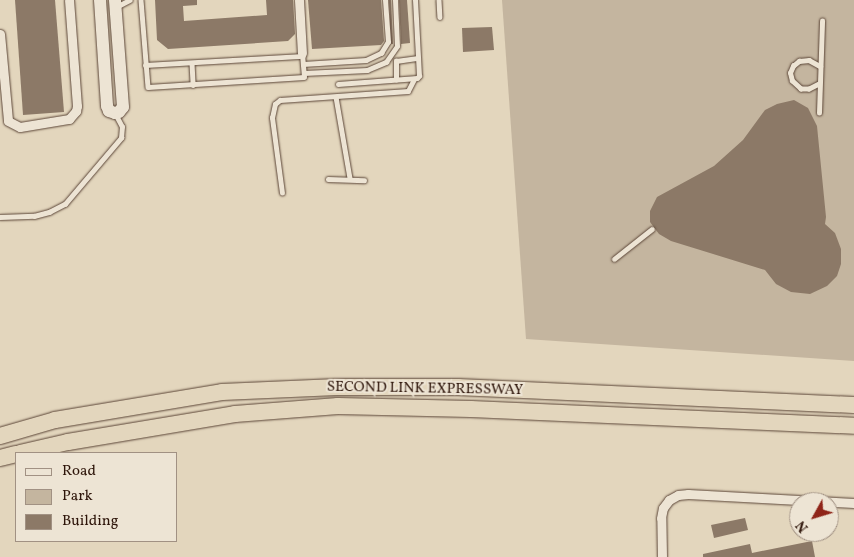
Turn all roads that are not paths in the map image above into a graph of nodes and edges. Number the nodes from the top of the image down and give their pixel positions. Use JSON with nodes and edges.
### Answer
{"nodes":[{"id":1,"x":69,"y":0,"type":"edge"},
{"id":2,"x":100,"y":0,"type":"edge"},
{"id":3,"x":130,"y":0,"type":"edge"},
{"id":4,"x":141,"y":0,"type":"edge"},
{"id":5,"x":299,"y":0,"type":"edge"},
{"id":6,"x":385,"y":0,"type":"edge"},
{"id":7,"x":395,"y":0,"type":"edge"},
{"id":8,"x":415,"y":0,"type":"edge"},
{"id":9,"x":439,"y":0,"type":"edge"},
{"id":10,"x":116,"y":3,"type":"edge"},
{"id":11,"x":440,"y":17,"type":"dead end"},
{"id":12,"x":822,"y":21,"type":"dead end"},
{"id":13,"x":0,"y":34,"type":"edge"},
{"id":14,"x":302,"y":55,"type":"junction"},
{"id":15,"x":418,"y":58,"type":"junction"},
{"id":16,"x":192,"y":63,"type":"junction"},
{"id":17,"x":303,"y":64,"type":"junction"},
{"id":18,"x":145,"y":65,"type":"junction"},
{"id":19,"x":820,"y":66,"type":"junction"},
{"id":20,"x":304,"y":75,"type":"junction"},
{"id":21,"x":414,"y":79,"type":"junction"},
{"id":22,"x":396,"y":80,"type":"junction"},
{"id":23,"x":338,"y":84,"type":"dead end"},
{"id":24,"x":820,"y":84,"type":"junction"},
{"id":25,"x":193,"y":85,"type":"junction"},
{"id":26,"x":336,"y":96,"type":"junction"},
{"id":27,"x":115,"y":113,"type":"junction"},
{"id":28,"x":819,"y":113,"type":"dead end"},
{"id":29,"x":350,"y":178,"type":"junction"},
{"id":30,"x":328,"y":179,"type":"dead end"},
{"id":31,"x":364,"y":180,"type":"dead end"},
{"id":32,"x":282,"y":193,"type":"dead end"},
{"id":33,"x":0,"y":217,"type":"edge"},
{"id":34,"x":652,"y":229,"type":"dead end"},
{"id":35,"x":614,"y":259,"type":"dead end"},
{"id":36,"x":854,"y":405,"type":"edge"},
{"id":37,"x":854,"y":426,"type":"edge"},
{"id":38,"x":0,"y":436,"type":"edge"},
{"id":39,"x":26,"y":452,"type":"edge"},
{"id":40,"x":15,"y":455,"type":"edge"},
{"id":41,"x":0,"y":458,"type":"edge"},
{"id":42,"x":854,"y":503,"type":"edge"},
{"id":43,"x":662,"y":557,"type":"edge"}],
"edges":[{"from":1,"to":13,"type":"street"},
{"from":2,"to":27,"type":"street"},
{"from":3,"to":10,"type":"lane"},
{"from":4,"to":18,"type":"lane"},
{"from":5,"to":14,"type":"street"},
{"from":6,"to":17,"type":"lane"},
{"from":7,"to":20,"type":"lane"},
{"from":8,"to":15,"type":"lane"},
{"from":9,"to":11,"type":"lane"},
{"from":10,"to":27,"type":"street"},
{"from":12,"to":19,"type":"lane"},
{"from":14,"to":16,"type":"lane"},
{"from":14,"to":17,"type":"lane"},
{"from":15,"to":21,"type":"lane"},
{"from":15,"to":22,"type":"lane"},
{"from":16,"to":18,"type":"lane"},
{"from":16,"to":25,"type":"lane"},
{"from":17,"to":20,"type":"lane"},
{"from":18,"to":25,"type":"lane"},
{"from":19,"to":24,"type":"lane"},
{"from":19,"to":24,"type":"lane"},
{"from":20,"to":25,"type":"lane"},
{"from":21,"to":22,"type":"lane"},
{"from":21,"to":26,"type":"lane"},
{"from":22,"to":23,"type":"lane"},
{"from":24,"to":28,"type":"lane"},
{"from":26,"to":29,"type":"lane"},
{"from":26,"to":32,"type":"lane"},
{"from":27,"to":33,"type":"lane"},
{"from":29,"to":30,"type":"lane"},
{"from":29,"to":31,"type":"lane"},
{"from":34,"to":35,"type":"lane"},
{"from":36,"to":38,"type":"highway","name":"SECOND LINK EXPRESSWAY"},
{"from":37,"to":39,"type":"highway","name":"SECOND LINK EXPRESSWAY"},
{"from":40,"to":41,"type":"highway","name":"SECOND LINK EXPRESSWAY"},
{"from":42,"to":43,"type":"street"}]}
